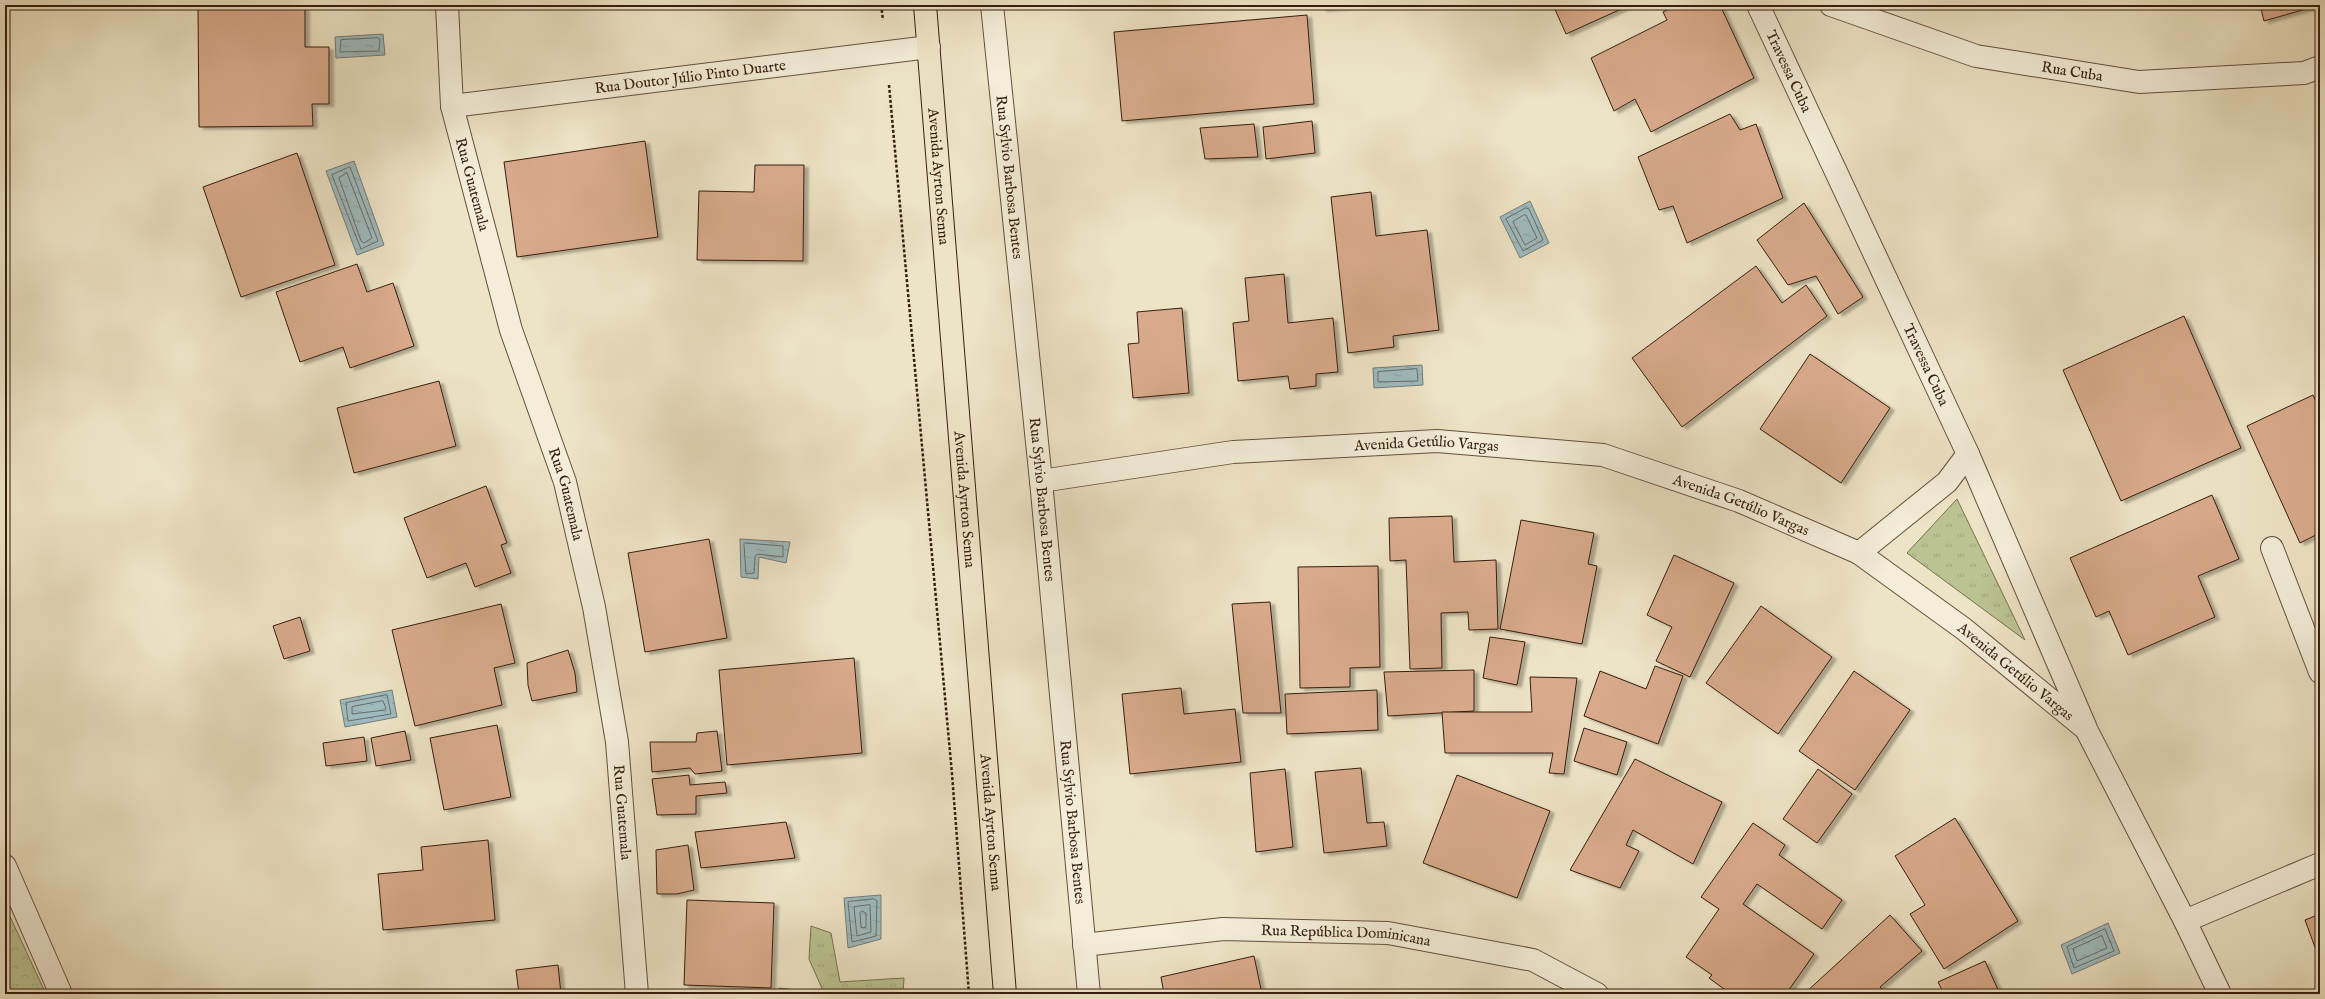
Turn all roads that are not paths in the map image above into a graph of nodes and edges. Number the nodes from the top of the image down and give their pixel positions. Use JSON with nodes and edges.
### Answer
{"nodes":[{"id":1,"x":446,"y":5,"type":"edge"},
{"id":2,"x":925,"y":5,"type":"edge"},
{"id":3,"x":992,"y":5,"type":"edge"},
{"id":4,"x":1758,"y":5,"type":"edge"},
{"id":5,"x":1831,"y":5,"type":"edge"},
{"id":6,"x":929,"y":47,"type":"junction"},
{"id":7,"x":2320,"y":66,"type":"edge"},
{"id":8,"x":452,"y":106,"type":"junction"},
{"id":9,"x":1968,"y":454,"type":"junction"},
{"id":10,"x":1041,"y":481,"type":"junction"},
{"id":11,"x":2272,"y":548,"type":"dead end"},
{"id":12,"x":1859,"y":553,"type":"junction"},
{"id":13,"x":2320,"y":672,"type":"edge"},
{"id":14,"x":2086,"y":729,"type":"junction"},
{"id":15,"x":2320,"y":864,"type":"edge"},
{"id":16,"x":5,"y":866,"type":"edge"},
{"id":17,"x":2185,"y":921,"type":"junction"},
{"id":18,"x":1084,"y":946,"type":"junction"},
{"id":19,"x":61,"y":994,"type":"edge"},
{"id":20,"x":638,"y":994,"type":"edge"},
{"id":21,"x":1005,"y":994,"type":"edge"},
{"id":22,"x":1089,"y":994,"type":"edge"},
{"id":23,"x":1597,"y":994,"type":"edge"},
{"id":24,"x":2220,"y":994,"type":"edge"}],
"edges":[{"from":1,"to":8,"type":"street","name":"Rua Guatemala"},
{"from":2,"to":6,"type":"main road","name":"Avenida Ayrton Senna"},
{"from":3,"to":10,"type":"street","name":"Rua Sylvio Barbosa Bentes"},
{"from":4,"to":9,"type":"street","name":"Travessa Cuba"},
{"from":5,"to":7,"type":"street","name":"Rua Cuba"},
{"from":6,"to":8,"type":"street","name":"Rua Doutor Júlio Pinto Duarte"},
{"from":6,"to":21,"type":"main road","name":"Avenida Ayrton Senna"},
{"from":8,"to":20,"type":"street","name":"Rua Guatemala"},
{"from":9,"to":12,"type":"street"},
{"from":9,"to":14,"type":"street","name":"Travessa Cuba"},
{"from":10,"to":12,"type":"street","name":"Avenida Getúlio Vargas"},
{"from":10,"to":18,"type":"street","name":"Rua Sylvio Barbosa Bentes"},
{"from":11,"to":13,"type":"street"},
{"from":12,"to":14,"type":"street","name":"Avenida Getúlio Vargas"},
{"from":14,"to":17,"type":"street","name":"Avenida Getúlio Vargas"},
{"from":15,"to":17,"type":"street"},
{"from":16,"to":19,"type":"street"},
{"from":17,"to":24,"type":"street","name":"Avenida Getúlio Vargas"},
{"from":18,"to":22,"type":"street","name":"Rua Sylvio Barbosa Bentes"},
{"from":18,"to":23,"type":"street","name":"Rua República Dominicana"}]}
